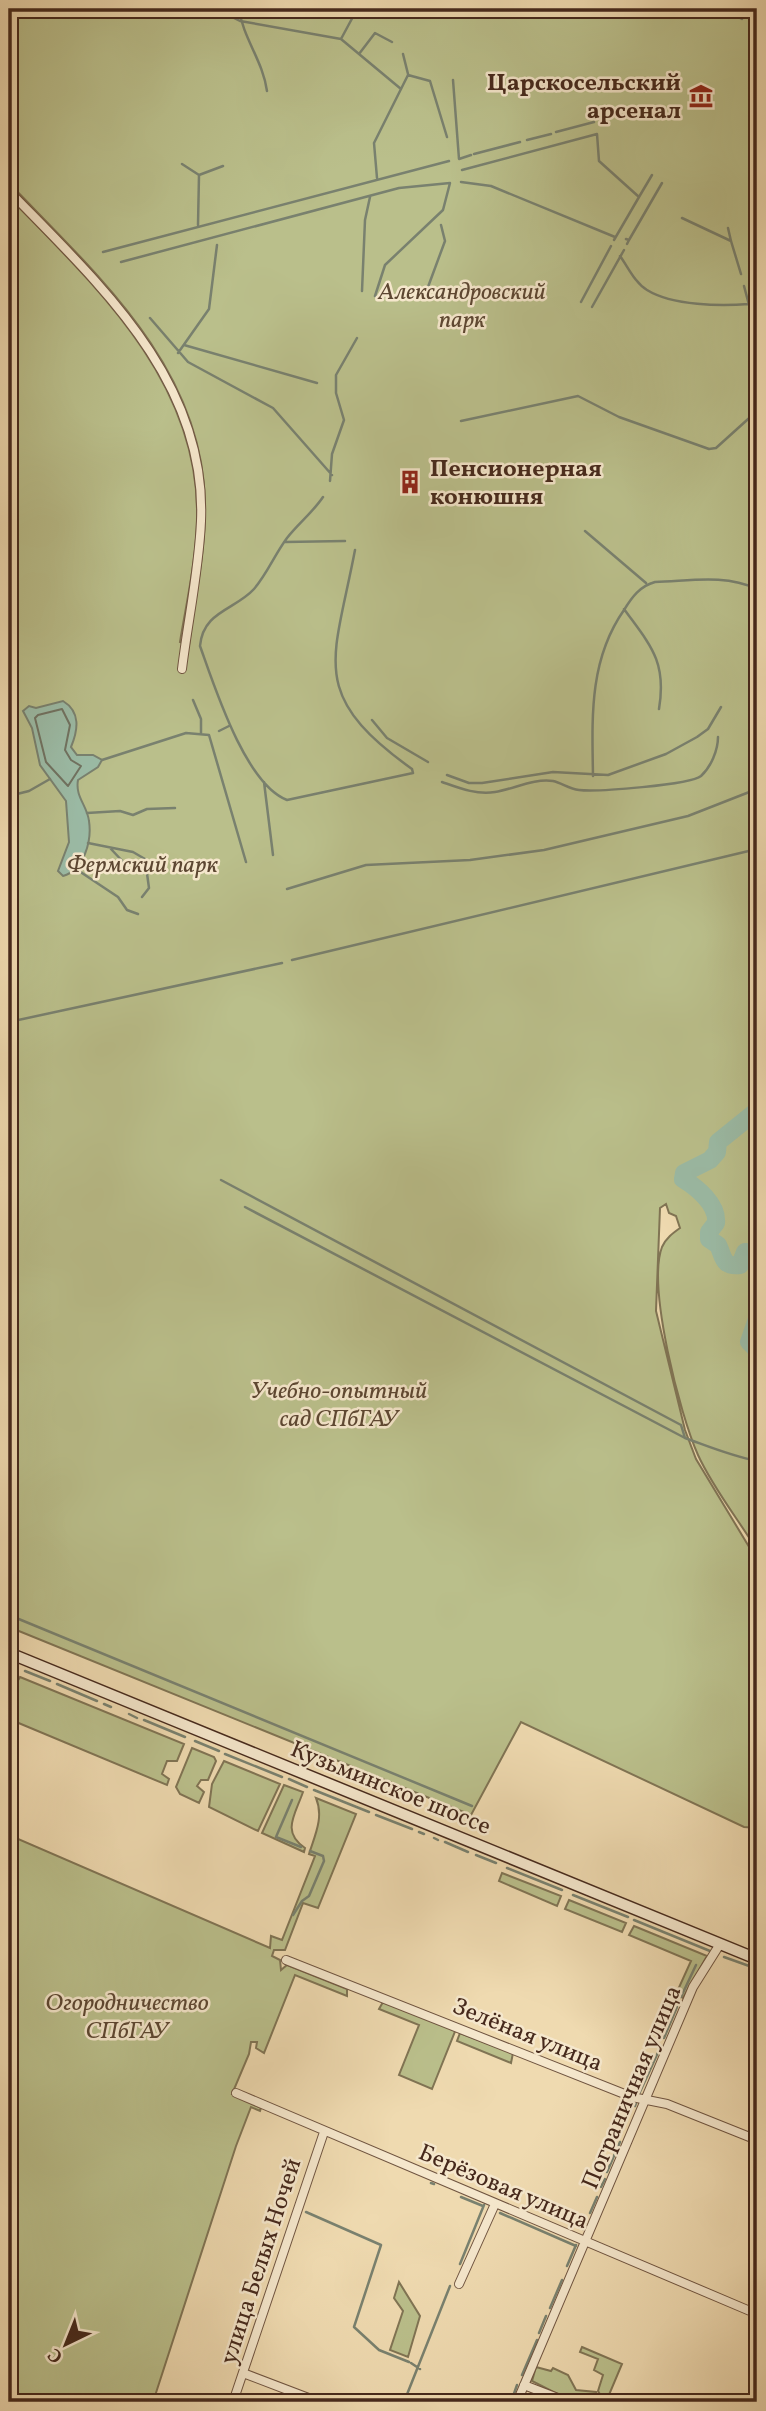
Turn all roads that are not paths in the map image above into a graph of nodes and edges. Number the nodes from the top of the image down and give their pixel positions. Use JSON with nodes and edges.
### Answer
{"nodes":[{"id":1,"x":9,"y":191,"type":"edge"},
{"id":2,"x":182,"y":669,"type":"dead end"},
{"id":3,"x":9,"y":1653,"type":"edge"},
{"id":4,"x":720,"y":1944,"type":"junction"},
{"id":5,"x":757,"y":1959,"type":"edge"},
{"id":6,"x":286,"y":1960,"type":"dead end"},
{"id":7,"x":236,"y":2094,"type":"dead end"},
{"id":8,"x":645,"y":2101,"type":"junction"},
{"id":9,"x":324,"y":2132,"type":"junction"},
{"id":10,"x":757,"y":2140,"type":"edge"},
{"id":11,"x":495,"y":2204,"type":"junction"},
{"id":12,"x":585,"y":2241,"type":"junction"},
{"id":13,"x":459,"y":2284,"type":"dead end"},
{"id":14,"x":757,"y":2314,"type":"edge"},
{"id":15,"x":243,"y":2373,"type":"junction"},
{"id":16,"x":524,"y":2385,"type":"junction"},
{"id":17,"x":233,"y":2402,"type":"edge"},
{"id":18,"x":319,"y":2402,"type":"edge"},
{"id":19,"x":517,"y":2402,"type":"edge"},
{"id":20,"x":568,"y":2402,"type":"edge"}],
"edges":[{"from":1,"to":2,"type":"street"},
{"from":3,"to":4,"type":"main road","name":"Кузьминское шоссе"},
{"from":4,"to":5,"type":"main road","name":"Кузьминское шоссе"},
{"from":4,"to":8,"type":"street","name":"Пограничная улица"},
{"from":6,"to":8,"type":"street","name":"Зелёная улица"},
{"from":7,"to":9,"type":"street","name":"Берёзовая улица"},
{"from":8,"to":10,"type":"street","name":"Зелёная улица"},
{"from":8,"to":12,"type":"street","name":"Пограничная улица"},
{"from":9,"to":11,"type":"street","name":"Берёзовая улица"},
{"from":9,"to":15,"type":"street","name":"улица Белых Ночей"},
{"from":11,"to":12,"type":"street","name":"Берёзовая улица"},
{"from":11,"to":13,"type":"street"},
{"from":12,"to":14,"type":"street","name":"Берёзовая улица"},
{"from":12,"to":16,"type":"street","name":"Пограничная улица"},
{"from":15,"to":17,"type":"street","name":"улица Белых Ночей"},
{"from":15,"to":18,"type":"street"},
{"from":16,"to":19,"type":"street","name":"Пограничная улица"},
{"from":16,"to":20,"type":"street"}]}
